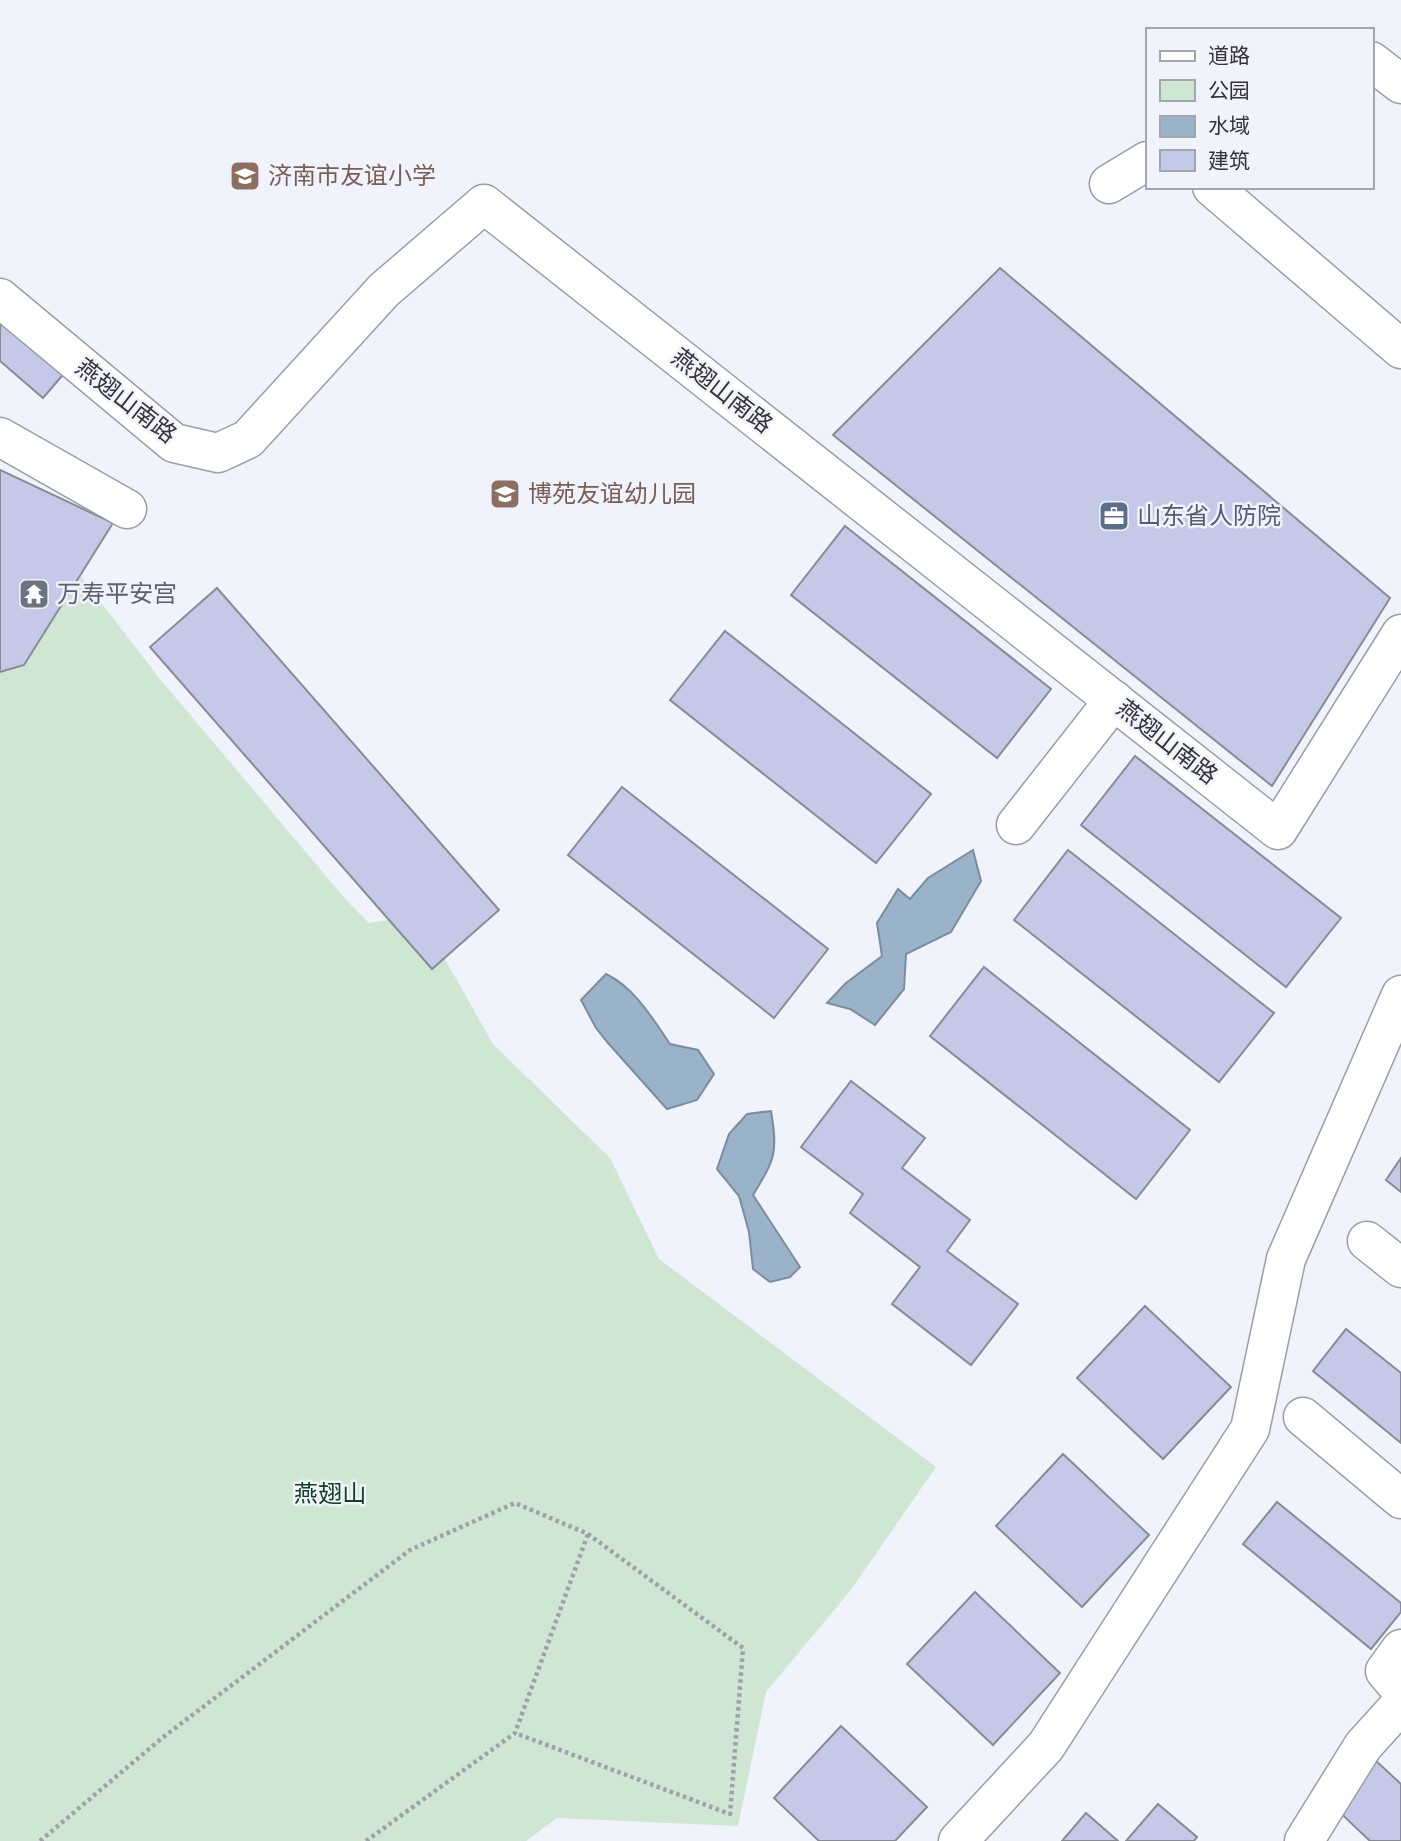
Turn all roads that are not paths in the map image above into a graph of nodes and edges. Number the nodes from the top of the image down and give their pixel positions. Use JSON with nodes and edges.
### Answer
{"nodes":[{"id":1,"x":1373,"y":63,"type":"edge"},
{"id":2,"x":1401,"y":84,"type":"edge"},
{"id":3,"x":1146,"y":162,"type":"edge"},
{"id":4,"x":1109,"y":184,"type":"dead end"},
{"id":5,"x":1214,"y":189,"type":"edge"},
{"id":6,"x":0,"y":298,"type":"edge"},
{"id":7,"x":1401,"y":349,"type":"edge"},
{"id":8,"x":0,"y":437,"type":"edge"},
{"id":9,"x":127,"y":509,"type":"dead end"},
{"id":10,"x":1401,"y":634,"type":"edge"},
{"id":11,"x":1114,"y":700,"type":"junction"},
{"id":12,"x":1016,"y":825,"type":"dead end"},
{"id":13,"x":1401,"y":995,"type":"edge"},
{"id":14,"x":1367,"y":1241,"type":"dead end"},
{"id":15,"x":1401,"y":1268,"type":"edge"},
{"id":16,"x":1303,"y":1418,"type":"dead end"},
{"id":17,"x":1401,"y":1499,"type":"edge"},
{"id":18,"x":1401,"y":1649,"type":"edge"},
{"id":19,"x":1401,"y":1690,"type":"edge"},
{"id":20,"x":1401,"y":1703,"type":"edge"},
{"id":21,"x":1306,"y":1840,"type":"edge"},
{"id":22,"x":958,"y":1841,"type":"edge"}],
"edges":[{"from":1,"to":2,"type":"street"},
{"from":3,"to":4,"type":"street"},
{"from":5,"to":7,"type":"street"},
{"from":6,"to":11,"type":"street","name":"燕翅山南路"},
{"from":8,"to":9,"type":"street"},
{"from":10,"to":11,"type":"street","name":"燕翅山南路"},
{"from":11,"to":12,"type":"street"},
{"from":13,"to":22,"type":"street"},
{"from":14,"to":15,"type":"street"},
{"from":16,"to":17,"type":"street"},
{"from":18,"to":19,"type":"street"},
{"from":20,"to":21,"type":"street"}]}
